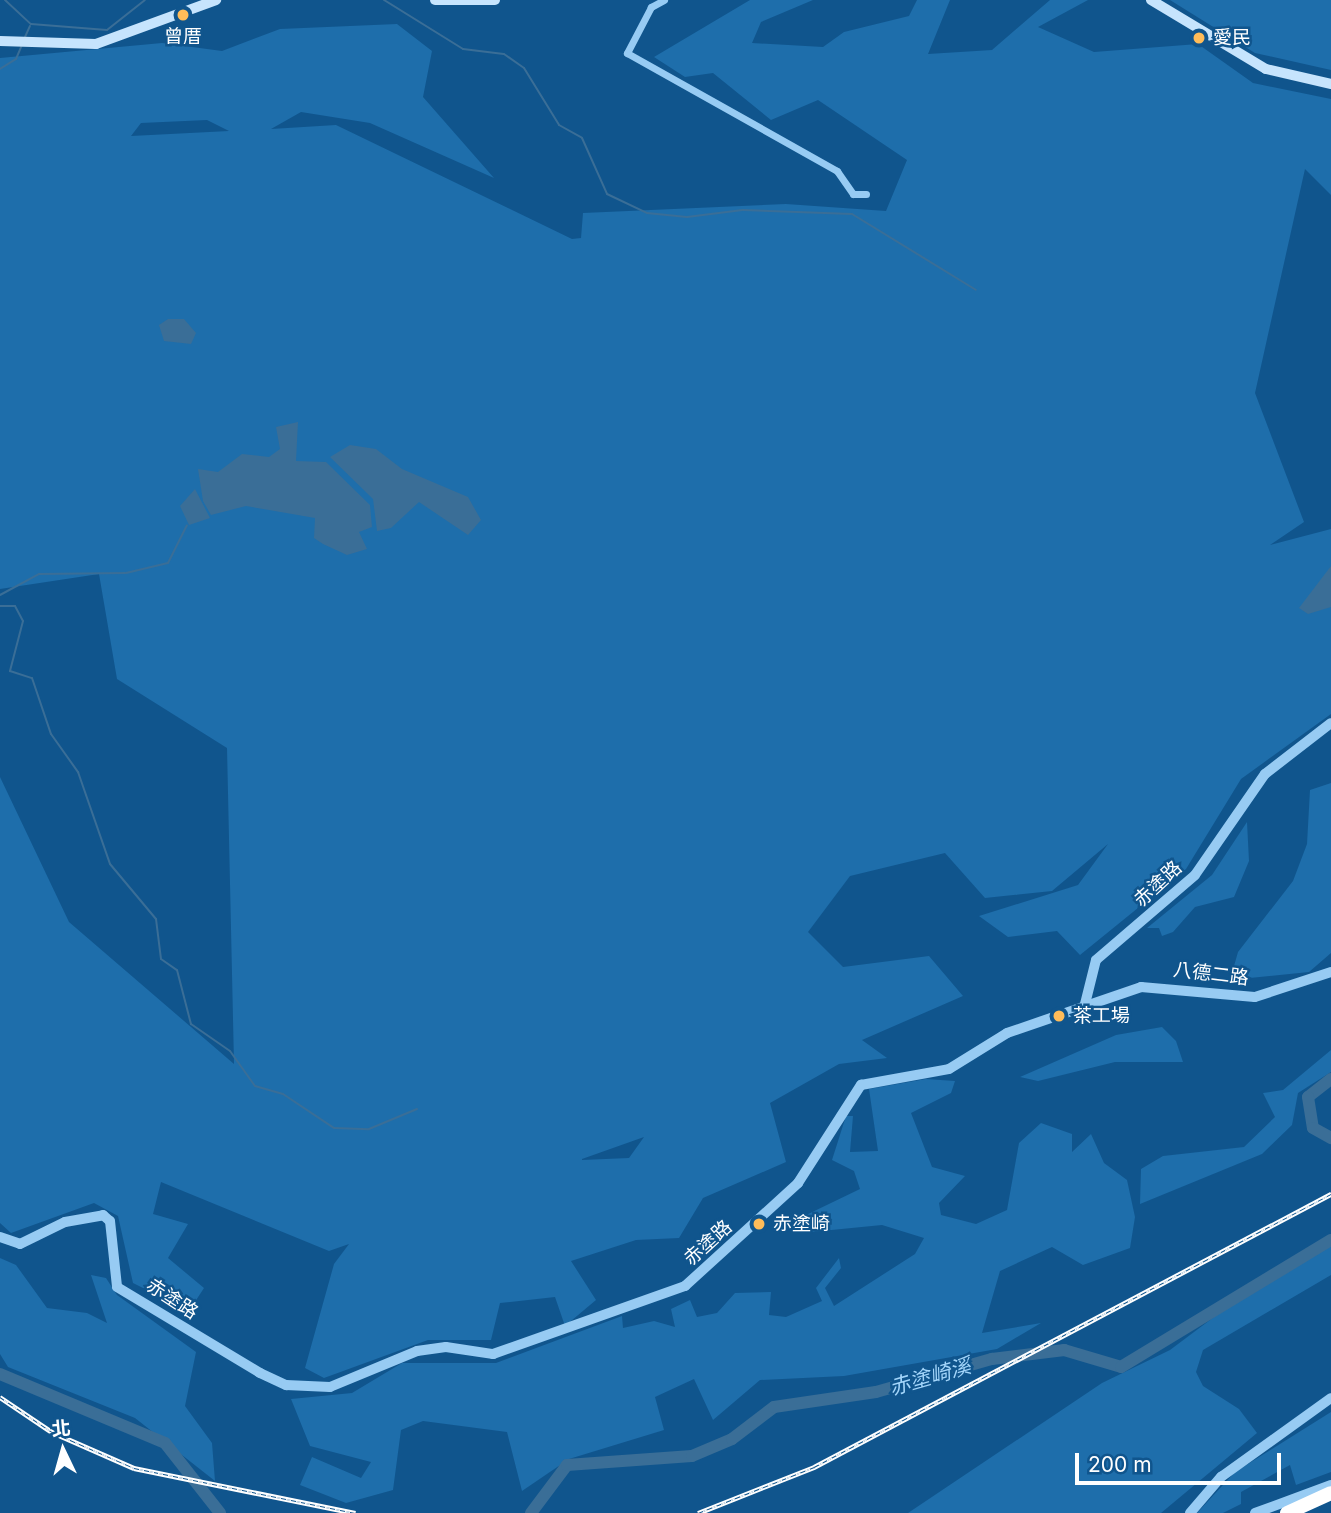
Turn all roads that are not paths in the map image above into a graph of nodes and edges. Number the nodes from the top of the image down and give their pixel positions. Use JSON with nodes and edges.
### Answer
{"nodes":[{"id":1,"x":216,"y":0,"type":"edge"},
{"id":2,"x":435,"y":0,"type":"edge"},
{"id":3,"x":495,"y":0,"type":"edge"},
{"id":4,"x":664,"y":0,"type":"edge"},
{"id":5,"x":1151,"y":0,"type":"edge"},
{"id":6,"x":0,"y":41,"type":"edge"},
{"id":7,"x":1331,"y":84,"type":"edge"},
{"id":8,"x":866,"y":194,"type":"dead end"},
{"id":9,"x":1331,"y":723,"type":"edge"},
{"id":10,"x":1331,"y":972,"type":"edge"},
{"id":11,"x":1085,"y":1004,"type":"junction"},
{"id":12,"x":0,"y":1237,"type":"edge"},
{"id":13,"x":1331,"y":1398,"type":"edge"},
{"id":14,"x":1331,"y":1485,"type":"edge"},
{"id":15,"x":1331,"y":1493,"type":"edge"},
{"id":16,"x":1190,"y":1513,"type":"edge"},
{"id":17,"x":1255,"y":1513,"type":"edge"},
{"id":18,"x":1287,"y":1513,"type":"edge"}],
"edges":[{"from":1,"to":6,"type":"main road"},
{"from":2,"to":3,"type":"main road"},
{"from":4,"to":8,"type":"street"},
{"from":5,"to":7,"type":"main road"},
{"from":9,"to":11,"type":"street","name":"赤塗路"},
{"from":10,"to":11,"type":"street","name":"八德二路"},
{"from":11,"to":12,"type":"street","name":"赤塗路"},
{"from":13,"to":16,"type":"street"},
{"from":14,"to":17,"type":"street"},
{"from":15,"to":18,"type":"highway"}]}
